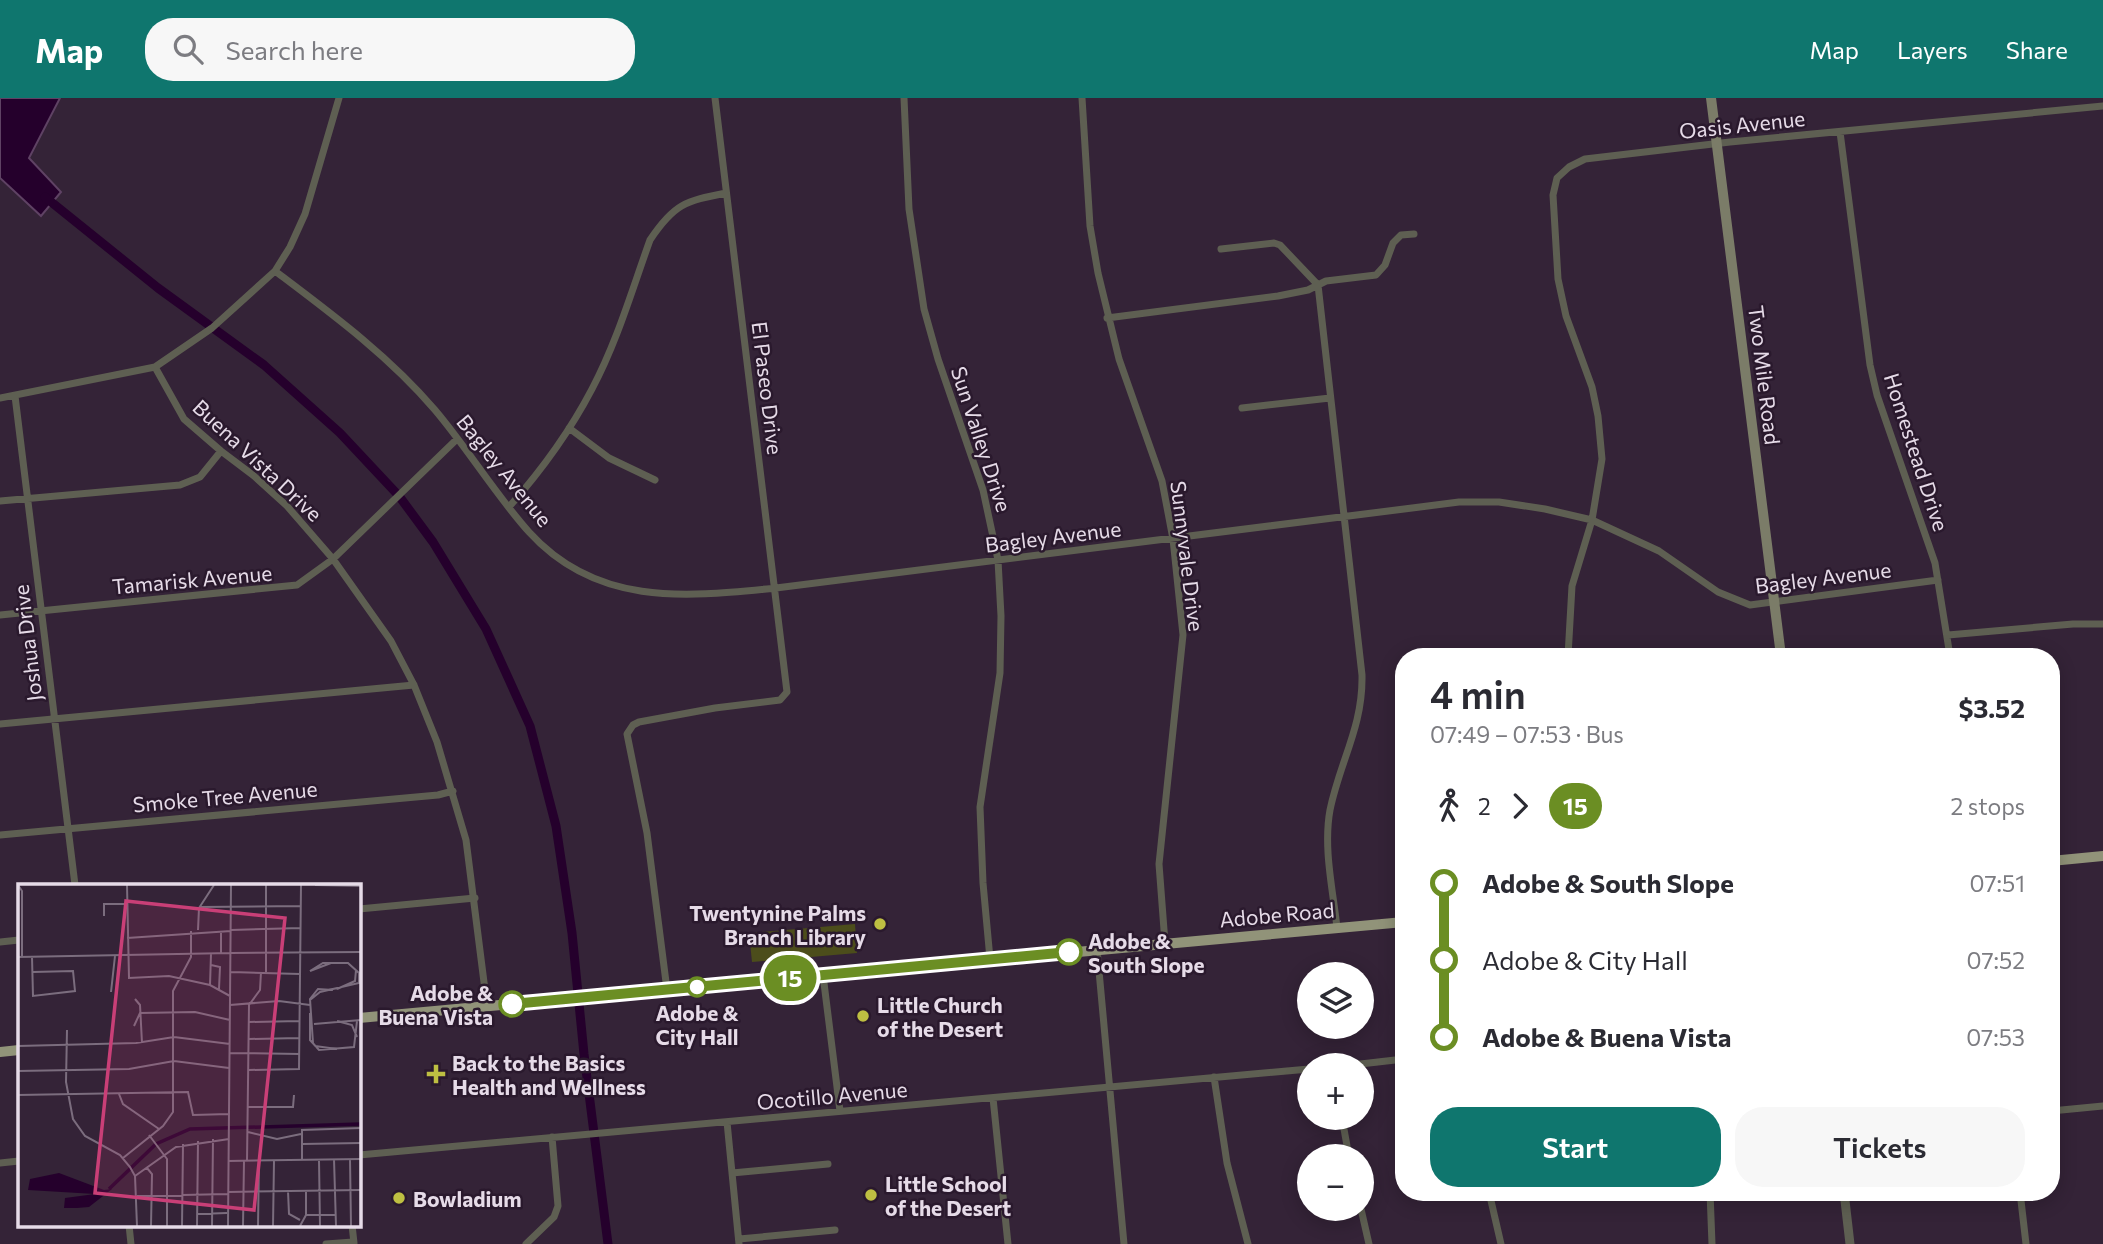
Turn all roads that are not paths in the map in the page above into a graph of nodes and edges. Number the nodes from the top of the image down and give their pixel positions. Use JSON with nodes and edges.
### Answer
{"nodes":[{"id":1,"x":339,"y":98,"type":"edge"},
{"id":2,"x":715,"y":98,"type":"edge"},
{"id":3,"x":904,"y":98,"type":"edge"},
{"id":4,"x":1082,"y":98,"type":"edge"},
{"id":5,"x":1711,"y":98,"type":"edge"},
{"id":6,"x":2082,"y":98,"type":"edge"},
{"id":7,"x":2103,"y":106,"type":"edge"},
{"id":8,"x":2083,"y":107,"type":"junction"},
{"id":9,"x":1840,"y":132,"type":"junction"},
{"id":10,"x":1717,"y":144,"type":"junction"},
{"id":11,"x":726,"y":193,"type":"junction"},
{"id":12,"x":1415,"y":234,"type":"dead end"},
{"id":13,"x":1221,"y":250,"type":"dead end"},
{"id":14,"x":275,"y":271,"type":"junction"},
{"id":15,"x":1318,"y":285,"type":"junction"},
{"id":16,"x":1107,"y":318,"type":"junction"},
{"id":17,"x":155,"y":367,"type":"junction"},
{"id":18,"x":15,"y":396,"type":"junction"},
{"id":19,"x":0,"y":398,"type":"edge"},
{"id":20,"x":1330,"y":398,"type":"junction"},
{"id":21,"x":1242,"y":408,"type":"dead end"},
{"id":22,"x":569,"y":428,"type":"junction"},
{"id":23,"x":457,"y":439,"type":"junction"},
{"id":24,"x":221,"y":451,"type":"junction"},
{"id":25,"x":655,"y":480,"type":"dead end"},
{"id":26,"x":27,"y":499,"type":"junction"},
{"id":27,"x":0,"y":501,"type":"edge"},
{"id":28,"x":509,"y":507,"type":"junction"},
{"id":29,"x":1344,"y":517,"type":"junction"},
{"id":30,"x":1592,"y":520,"type":"junction"},
{"id":31,"x":1173,"y":539,"type":"junction"},
{"id":32,"x":333,"y":559,"type":"junction"},
{"id":33,"x":998,"y":560,"type":"junction"},
{"id":34,"x":1938,"y":580,"type":"junction"},
{"id":35,"x":776,"y":589,"type":"junction"},
{"id":36,"x":1774,"y":602,"type":"junction"},
{"id":37,"x":41,"y":611,"type":"junction"},
{"id":38,"x":0,"y":615,"type":"edge"},
{"id":39,"x":2103,"y":624,"type":"edge"},
{"id":40,"x":1948,"y":635,"type":"junction"},
{"id":41,"x":1568,"y":648,"type":"edge"},
{"id":42,"x":1780,"y":648,"type":"edge"},
{"id":43,"x":1949,"y":648,"type":"edge"},
{"id":44,"x":414,"y":685,"type":"junction"},
{"id":45,"x":54,"y":719,"type":"junction"},
{"id":46,"x":0,"y":724,"type":"edge"},
{"id":47,"x":453,"y":790,"type":"junction"},
{"id":48,"x":68,"y":829,"type":"junction"},
{"id":49,"x":0,"y":835,"type":"edge"},
{"id":50,"x":2103,"y":856,"type":"edge"},
{"id":51,"x":2060,"y":860,"type":"edge"},
{"id":52,"x":75,"y":884,"type":"edge"},
{"id":53,"x":475,"y":898,"type":"junction"},
{"id":54,"x":360,"y":909,"type":"edge"},
{"id":55,"x":1395,"y":923,"type":"edge"},
{"id":56,"x":1337,"y":928,"type":"junction"},
{"id":57,"x":18,"y":940,"type":"edge"},
{"id":58,"x":0,"y":942,"type":"edge"},
{"id":59,"x":1165,"y":943,"type":"junction"},
{"id":60,"x":1097,"y":949,"type":"junction"},
{"id":61,"x":990,"y":959,"type":"junction"},
{"id":62,"x":823,"y":975,"type":"junction"},
{"id":63,"x":667,"y":990,"type":"junction"},
{"id":64,"x":486,"y":1006,"type":"junction"},
{"id":65,"x":360,"y":1018,"type":"edge"},
{"id":66,"x":18,"y":1050,"type":"edge"},
{"id":67,"x":0,"y":1052,"type":"edge"},
{"id":68,"x":1395,"y":1060,"type":"edge"},
{"id":69,"x":1374,"y":1062,"type":"edge"},
{"id":70,"x":1297,"y":1070,"type":"edge"},
{"id":71,"x":1214,"y":1077,"type":"junction"},
{"id":72,"x":1110,"y":1086,"type":"junction"},
{"id":73,"x":993,"y":1098,"type":"junction"},
{"id":74,"x":2103,"y":1106,"type":"edge"},
{"id":75,"x":2060,"y":1110,"type":"edge"},
{"id":76,"x":840,"y":1111,"type":"junction"},
{"id":77,"x":727,"y":1122,"type":"junction"},
{"id":78,"x":552,"y":1137,"type":"junction"},
{"id":79,"x":360,"y":1155,"type":"edge"},
{"id":80,"x":18,"y":1161,"type":"edge"},
{"id":81,"x":0,"y":1163,"type":"edge"},
{"id":82,"x":828,"y":1164,"type":"dead end"},
{"id":83,"x":732,"y":1173,"type":"junction"},
{"id":84,"x":1491,"y":1201,"type":"edge"},
{"id":85,"x":1710,"y":1201,"type":"edge"},
{"id":86,"x":1845,"y":1201,"type":"edge"},
{"id":87,"x":2021,"y":1201,"type":"edge"},
{"id":88,"x":1364,"y":1221,"type":"edge"},
{"id":89,"x":129,"y":1226,"type":"edge"},
{"id":90,"x":835,"y":1230,"type":"dead end"},
{"id":91,"x":739,"y":1242,"type":"edge"},
{"id":92,"x":354,"y":1243,"type":"edge"},
{"id":93,"x":131,"y":1244,"type":"edge"},
{"id":94,"x":326,"y":1244,"type":"edge"},
{"id":95,"x":526,"y":1244,"type":"edge"},
{"id":96,"x":1008,"y":1244,"type":"edge"},
{"id":97,"x":1124,"y":1244,"type":"edge"},
{"id":98,"x":1248,"y":1244,"type":"edge"},
{"id":99,"x":1369,"y":1244,"type":"edge"},
{"id":100,"x":1501,"y":1244,"type":"edge"},
{"id":101,"x":1712,"y":1244,"type":"edge"},
{"id":102,"x":1850,"y":1244,"type":"edge"},
{"id":103,"x":2026,"y":1244,"type":"edge"}],
"edges":[{"from":1,"to":14,"type":"street"},
{"from":2,"to":11,"type":"street","name":"El Paseo Drive"},
{"from":3,"to":33,"type":"street","name":"Sun Valley Drive"},
{"from":4,"to":16,"type":"street","name":"Sunnyvale Drive"},
{"from":5,"to":10,"type":"main road","name":"Two Mile Road"},
{"from":6,"to":8,"type":"street"},
{"from":7,"to":8,"type":"street","name":"Oasis Avenue"},
{"from":8,"to":9,"type":"street","name":"Oasis Avenue"},
{"from":9,"to":10,"type":"street","name":"Oasis Avenue"},
{"from":9,"to":34,"type":"street","name":"Homestead Drive"},
{"from":10,"to":30,"type":"street","name":"Oasis Avenue"},
{"from":10,"to":36,"type":"main road","name":"Two Mile Road"},
{"from":11,"to":22,"type":"street"},
{"from":11,"to":35,"type":"street","name":"El Paseo Drive"},
{"from":12,"to":15,"type":"street"},
{"from":13,"to":15,"type":"street"},
{"from":14,"to":17,"type":"street"},
{"from":14,"to":23,"type":"street","name":"Bagley Avenue"},
{"from":15,"to":16,"type":"street"},
{"from":15,"to":20,"type":"street"},
{"from":16,"to":31,"type":"street","name":"Sunnyvale Drive"},
{"from":17,"to":18,"type":"street"},
{"from":17,"to":24,"type":"street","name":"Buena Vista Drive"},
{"from":18,"to":19,"type":"street"},
{"from":18,"to":26,"type":"street","name":"Joshua Drive"},
{"from":20,"to":21,"type":"street"},
{"from":20,"to":29,"type":"street"},
{"from":22,"to":25,"type":"street"},
{"from":22,"to":28,"type":"street"},
{"from":23,"to":28,"type":"street","name":"Bagley Avenue"},
{"from":23,"to":32,"type":"street","name":"Tamarisk Avenue"},
{"from":24,"to":26,"type":"street"},
{"from":24,"to":32,"type":"street","name":"Buena Vista Drive"},
{"from":26,"to":27,"type":"street"},
{"from":26,"to":37,"type":"street","name":"Joshua Drive"},
{"from":28,"to":35,"type":"street","name":"Bagley Avenue"},
{"from":29,"to":30,"type":"street","name":"Bagley Avenue"},
{"from":29,"to":31,"type":"street","name":"Bagley Avenue"},
{"from":29,"to":56,"type":"street"},
{"from":30,"to":36,"type":"street","name":"Bagley Avenue"},
{"from":30,"to":41,"type":"street"},
{"from":31,"to":33,"type":"street","name":"Bagley Avenue"},
{"from":31,"to":59,"type":"street","name":"Sunnyvale Drive"},
{"from":32,"to":37,"type":"street","name":"Tamarisk Avenue"},
{"from":32,"to":44,"type":"street","name":"Buena Vista Drive"},
{"from":33,"to":35,"type":"street","name":"Bagley Avenue"},
{"from":33,"to":61,"type":"street","name":"Sun Valley Drive"},
{"from":34,"to":36,"type":"street","name":"Bagley Avenue"},
{"from":34,"to":40,"type":"street","name":"Homestead Drive"},
{"from":35,"to":63,"type":"street","name":"El Paseo Drive"},
{"from":36,"to":42,"type":"main road","name":"Two Mile Road"},
{"from":37,"to":38,"type":"street","name":"Tamarisk Avenue"},
{"from":37,"to":45,"type":"street","name":"Joshua Drive"},
{"from":39,"to":40,"type":"street"},
{"from":40,"to":43,"type":"street","name":"Homestead Drive"},
{"from":44,"to":45,"type":"street"},
{"from":44,"to":47,"type":"street","name":"Buena Vista Drive"},
{"from":45,"to":46,"type":"street"},
{"from":45,"to":48,"type":"street","name":"Joshua Drive"},
{"from":47,"to":48,"type":"street","name":"Smoke Tree Avenue"},
{"from":47,"to":53,"type":"street","name":"Buena Vista Drive"},
{"from":48,"to":49,"type":"street","name":"Smoke Tree Avenue"},
{"from":48,"to":52,"type":"street","name":"Joshua Drive"},
{"from":50,"to":51,"type":"main road"},
{"from":53,"to":54,"type":"street"},
{"from":53,"to":64,"type":"street","name":"Buena Vista Drive"},
{"from":55,"to":56,"type":"main road","name":"Adobe Road"},
{"from":56,"to":59,"type":"main road","name":"Adobe Road"},
{"from":57,"to":58,"type":"street"},
{"from":59,"to":60,"type":"main road","name":"Adobe Road"},
{"from":60,"to":61,"type":"main road","name":"Adobe Road"},
{"from":60,"to":72,"type":"street"},
{"from":61,"to":62,"type":"main road","name":"Adobe Road"},
{"from":62,"to":63,"type":"main road","name":"Adobe Road"},
{"from":62,"to":76,"type":"street"},
{"from":63,"to":64,"type":"main road","name":"Adobe Road"},
{"from":64,"to":65,"type":"main road","name":"Adobe Road"},
{"from":66,"to":67,"type":"main road"},
{"from":68,"to":69,"type":"street"},
{"from":70,"to":71,"type":"street","name":"Ocotillo Avenue"},
{"from":71,"to":72,"type":"street","name":"Ocotillo Avenue"},
{"from":71,"to":98,"type":"street"},
{"from":72,"to":73,"type":"street","name":"Ocotillo Avenue"},
{"from":72,"to":97,"type":"street"},
{"from":73,"to":76,"type":"street","name":"Ocotillo Avenue"},
{"from":73,"to":96,"type":"street"},
{"from":74,"to":75,"type":"street"},
{"from":76,"to":77,"type":"street","name":"Ocotillo Avenue"},
{"from":77,"to":78,"type":"street","name":"Ocotillo Avenue"},
{"from":77,"to":83,"type":"street"},
{"from":78,"to":79,"type":"street","name":"Ocotillo Avenue"},
{"from":78,"to":95,"type":"street"},
{"from":80,"to":81,"type":"street"},
{"from":82,"to":83,"type":"street"},
{"from":83,"to":91,"type":"street"},
{"from":84,"to":100,"type":"street"},
{"from":85,"to":101,"type":"street"},
{"from":86,"to":102,"type":"street"},
{"from":87,"to":103,"type":"street"},
{"from":88,"to":99,"type":"street"},
{"from":89,"to":93,"type":"street"},
{"from":90,"to":91,"type":"street"},
{"from":92,"to":94,"type":"street"}]}
